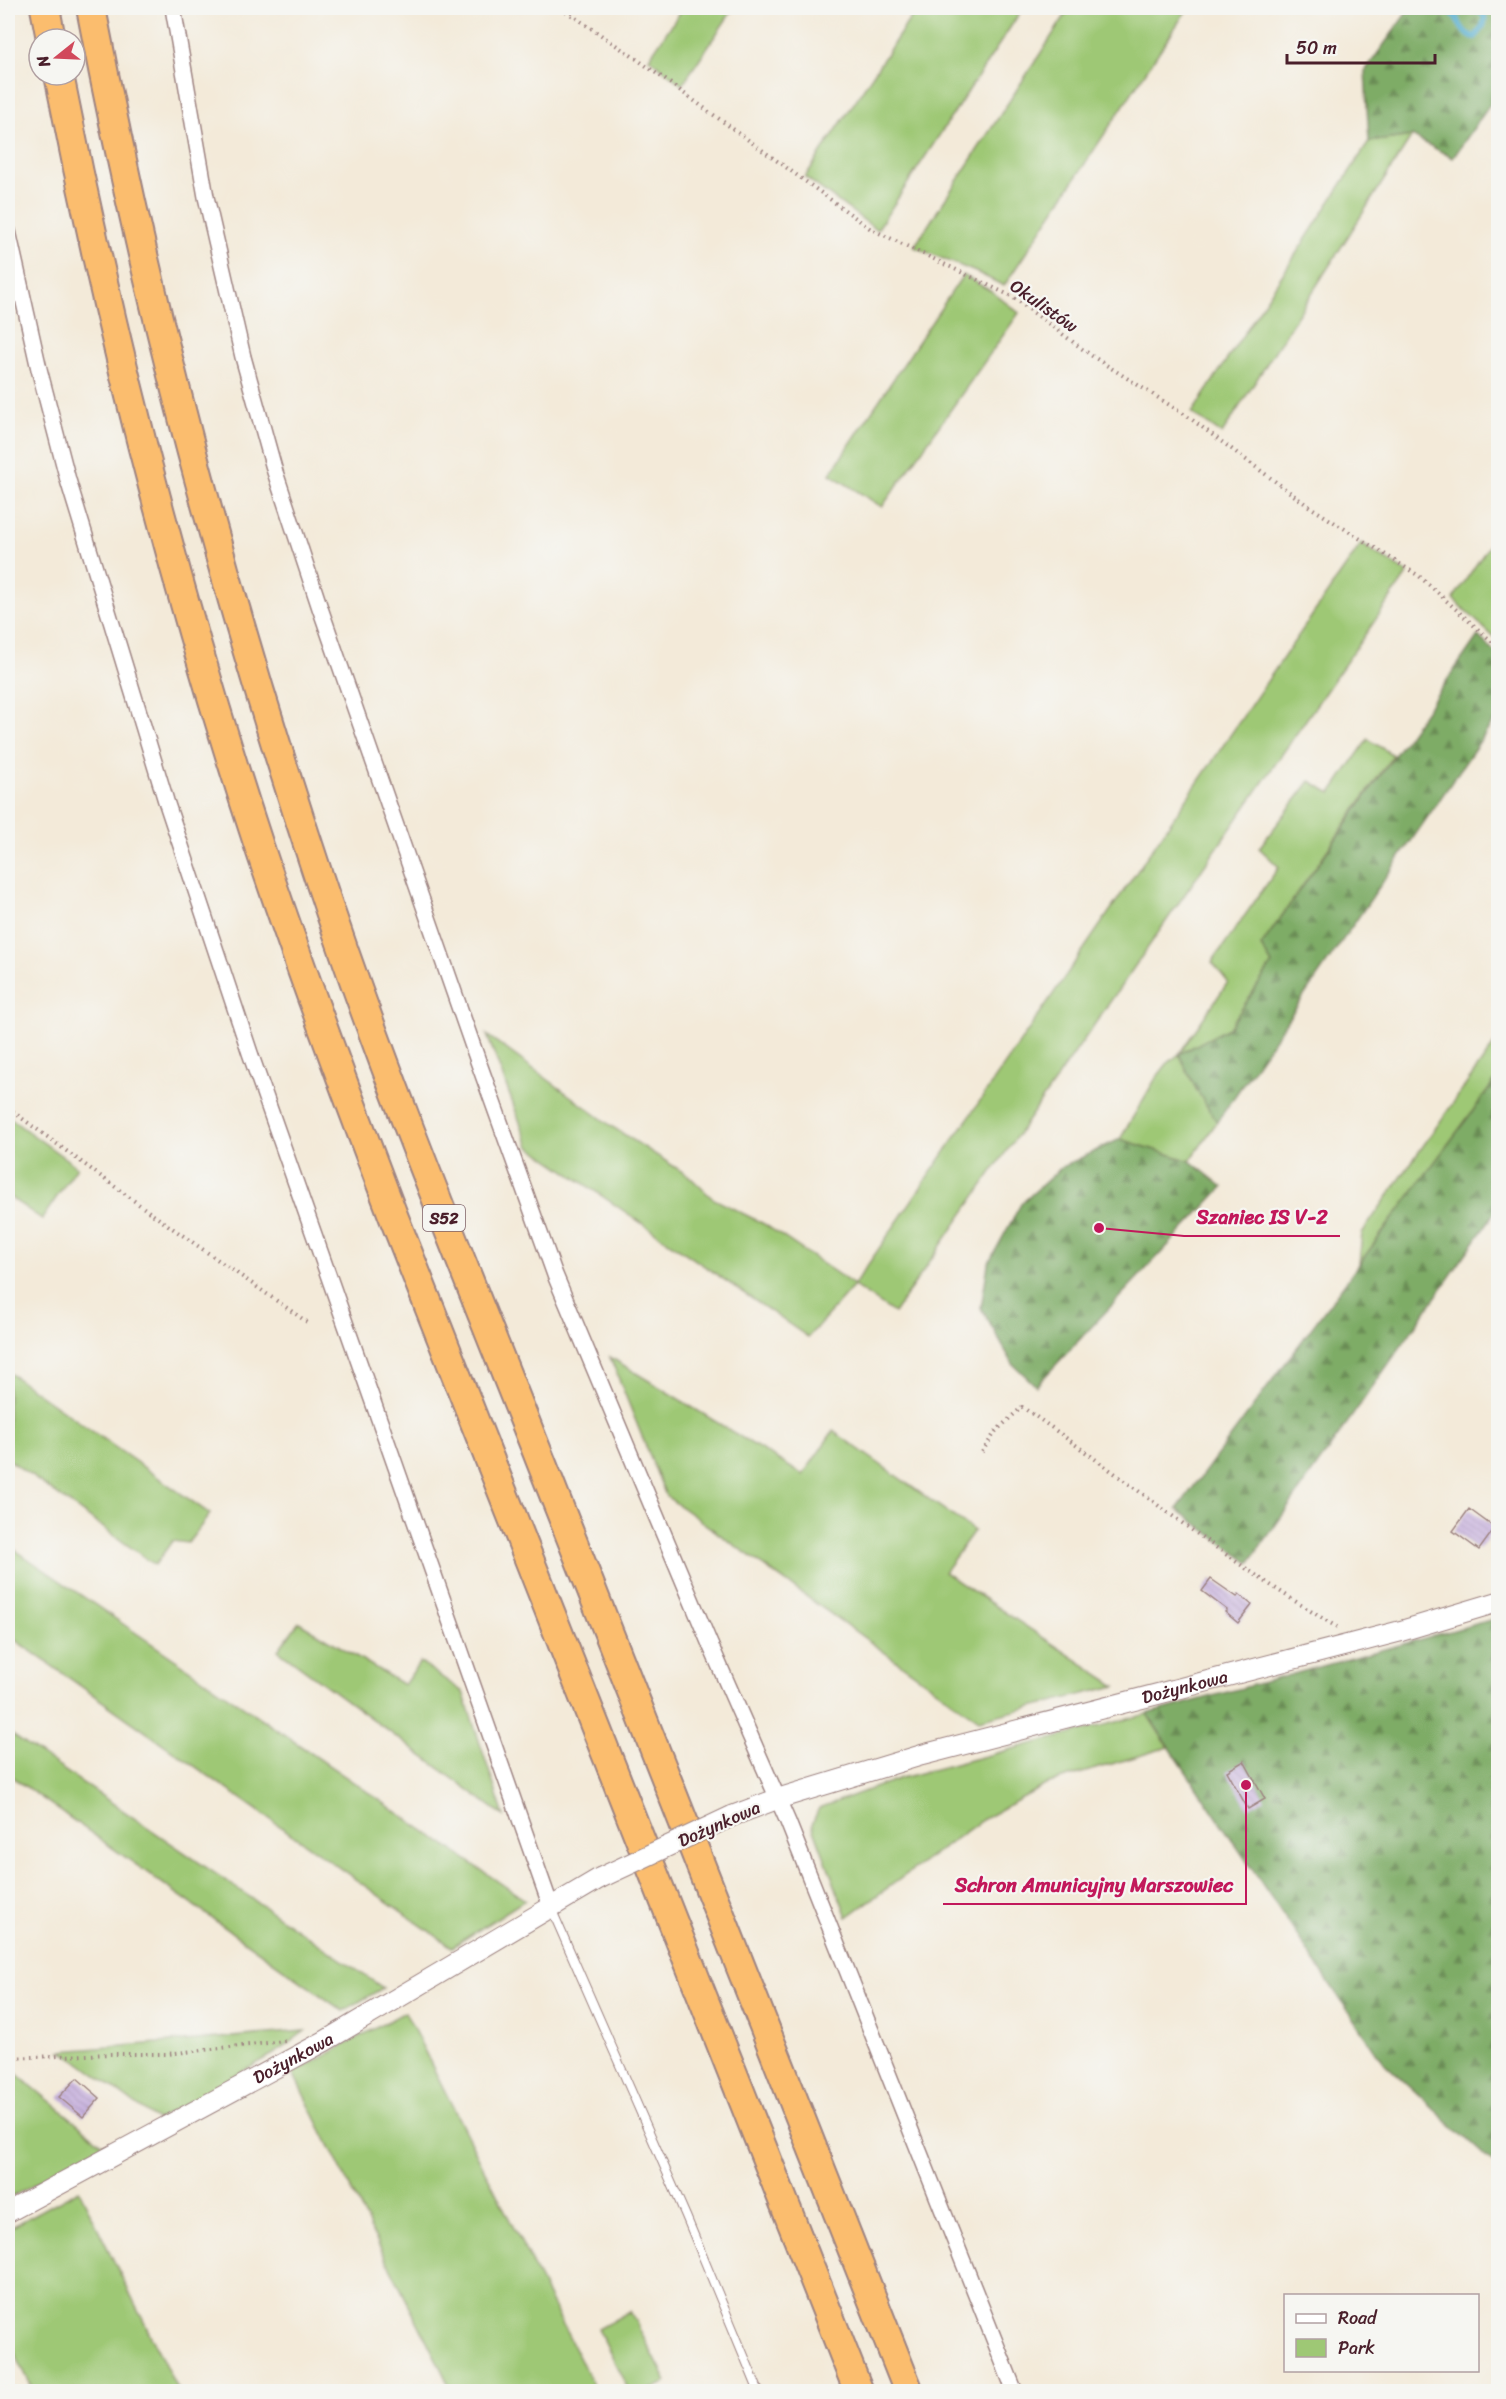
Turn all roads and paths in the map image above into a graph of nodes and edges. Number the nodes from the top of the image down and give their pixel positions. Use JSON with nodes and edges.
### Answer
{"nodes":[{"id":1,"x":45,"y":8,"type":"edge"},
{"id":2,"x":91,"y":8,"type":"edge"},
{"id":3,"x":173,"y":8,"type":"edge"},
{"id":4,"x":561,"y":8,"type":"edge"},
{"id":5,"x":49,"y":27,"type":"edge"},
{"id":6,"x":62,"y":87,"type":"edge"},
{"id":7,"x":8,"y":231,"type":"edge"},
{"id":8,"x":1498,"y":647,"type":"edge"},
{"id":9,"x":8,"y":1107,"type":"edge"},
{"id":10,"x":310,"y":1324,"type":"dead end"},
{"id":11,"x":982,"y":1452,"type":"dead end"},
{"id":12,"x":1498,"y":1602,"type":"edge"},
{"id":13,"x":1361,"y":1641,"type":"junction"},
{"id":14,"x":777,"y":1798,"type":"junction"},
{"id":15,"x":551,"y":1907,"type":"junction"},
{"id":16,"x":325,"y":2041,"type":"junction"},
{"id":17,"x":8,"y":2058,"type":"edge"},
{"id":18,"x":8,"y":2212,"type":"edge"},
{"id":19,"x":759,"y":2391,"type":"edge"},
{"id":20,"x":859,"y":2391,"type":"edge"},
{"id":21,"x":909,"y":2391,"type":"edge"},
{"id":22,"x":1015,"y":2391,"type":"edge"}],
"edges":[{"from":1,"to":5,"type":"highway"},
{"from":2,"to":21,"type":"highway","number":"S52"},
{"from":3,"to":14,"type":"street"},
{"from":4,"to":8,"type":"path","name":"Okulistów"},
{"from":6,"to":20,"type":"highway","number":"S52"},
{"from":7,"to":15,"type":"street"},
{"from":9,"to":10,"type":"path"},
{"from":11,"to":13,"type":"path"},
{"from":12,"to":13,"type":"street","name":"Dożynkowa"},
{"from":13,"to":14,"type":"street","name":"Dożynkowa"},
{"from":14,"to":15,"type":"street","name":"Dożynkowa","bridge":true},
{"from":14,"to":22,"type":"street"},
{"from":15,"to":16,"type":"street","name":"Dożynkowa"},
{"from":15,"to":19,"type":"lane"},
{"from":16,"to":17,"type":"path"},
{"from":16,"to":18,"type":"street","name":"Dożynkowa"}]}
